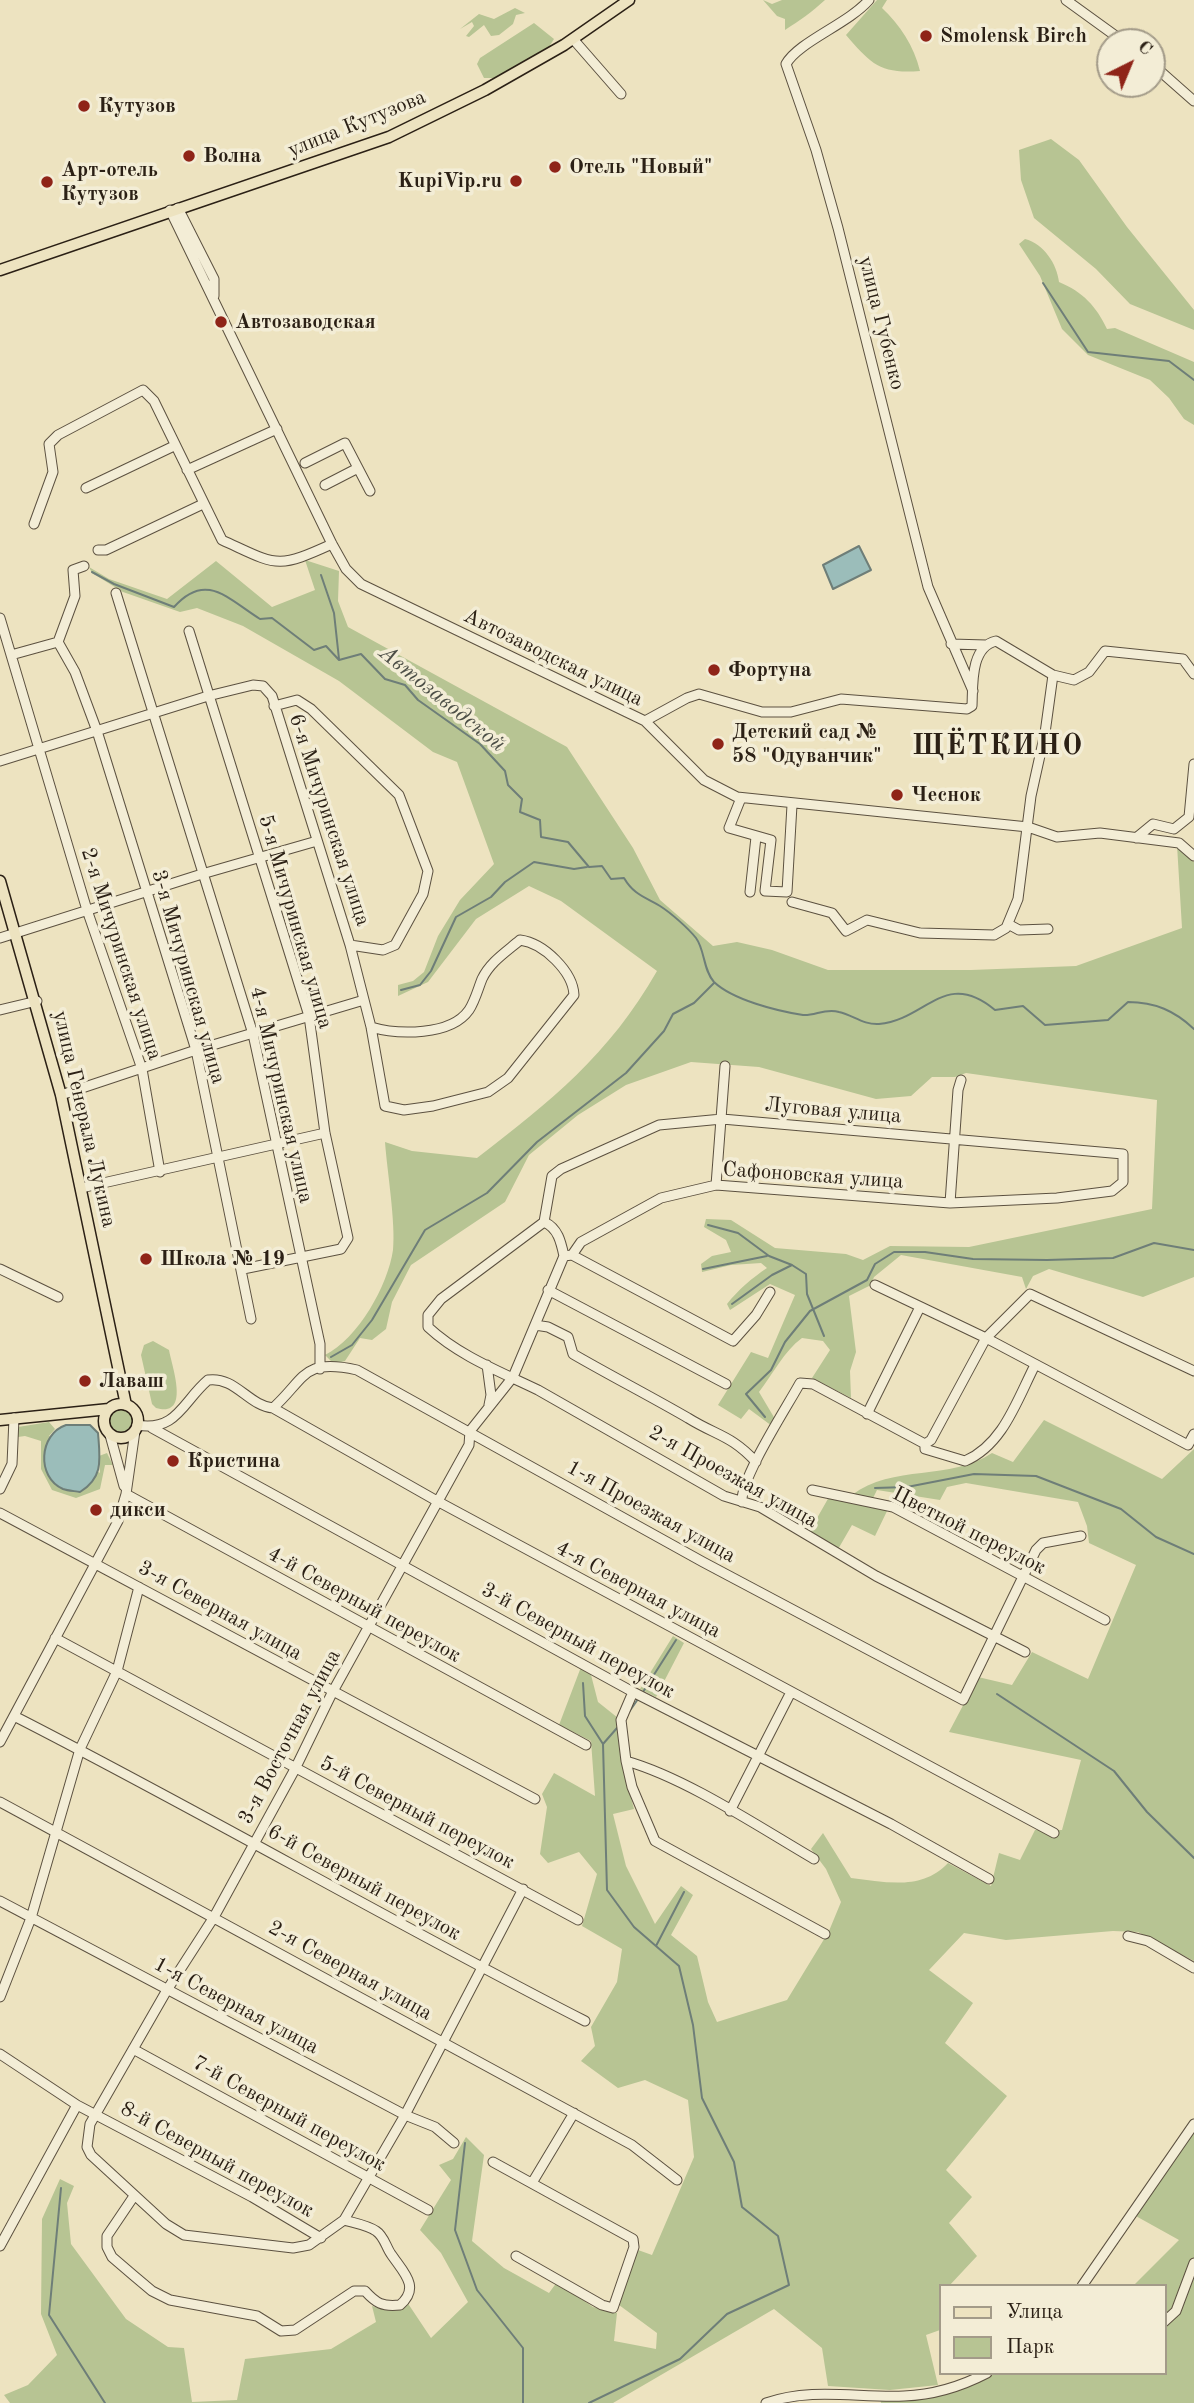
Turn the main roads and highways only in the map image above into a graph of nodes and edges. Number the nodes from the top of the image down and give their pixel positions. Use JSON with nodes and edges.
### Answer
{"nodes":[{"id":1,"x":629,"y":0,"type":"edge"},
{"id":2,"x":0,"y":270,"type":"edge"},
{"id":3,"x":0,"y":881,"type":"edge"},
{"id":4,"x":117,"y":1368,"type":"junction"},
{"id":5,"x":126,"y":1405,"type":"junction"},
{"id":6,"x":111,"y":1408,"type":"junction"},
{"id":7,"x":87,"y":1410,"type":"junction"},
{"id":8,"x":0,"y":1420,"type":"edge"},
{"id":9,"x":104,"y":1421,"type":"junction"}],
"edges":[{"from":1,"to":2,"type":"main road","name":"улица Кутузова"},
{"from":3,"to":4,"type":"main road","name":"улица Генерала Лукина"},
{"from":4,"to":5,"type":"main road","name":"улица Генерала Лукина"},
{"from":4,"to":6,"type":"main road","name":"улица Генерала Лукина"},
{"from":5,"to":6,"type":"main road"},
{"from":5,"to":9,"type":"main road"},
{"from":6,"to":7,"type":"main road"},
{"from":6,"to":9,"type":"main road"},
{"from":7,"to":8,"type":"main road"},
{"from":7,"to":9,"type":"main road"}]}
